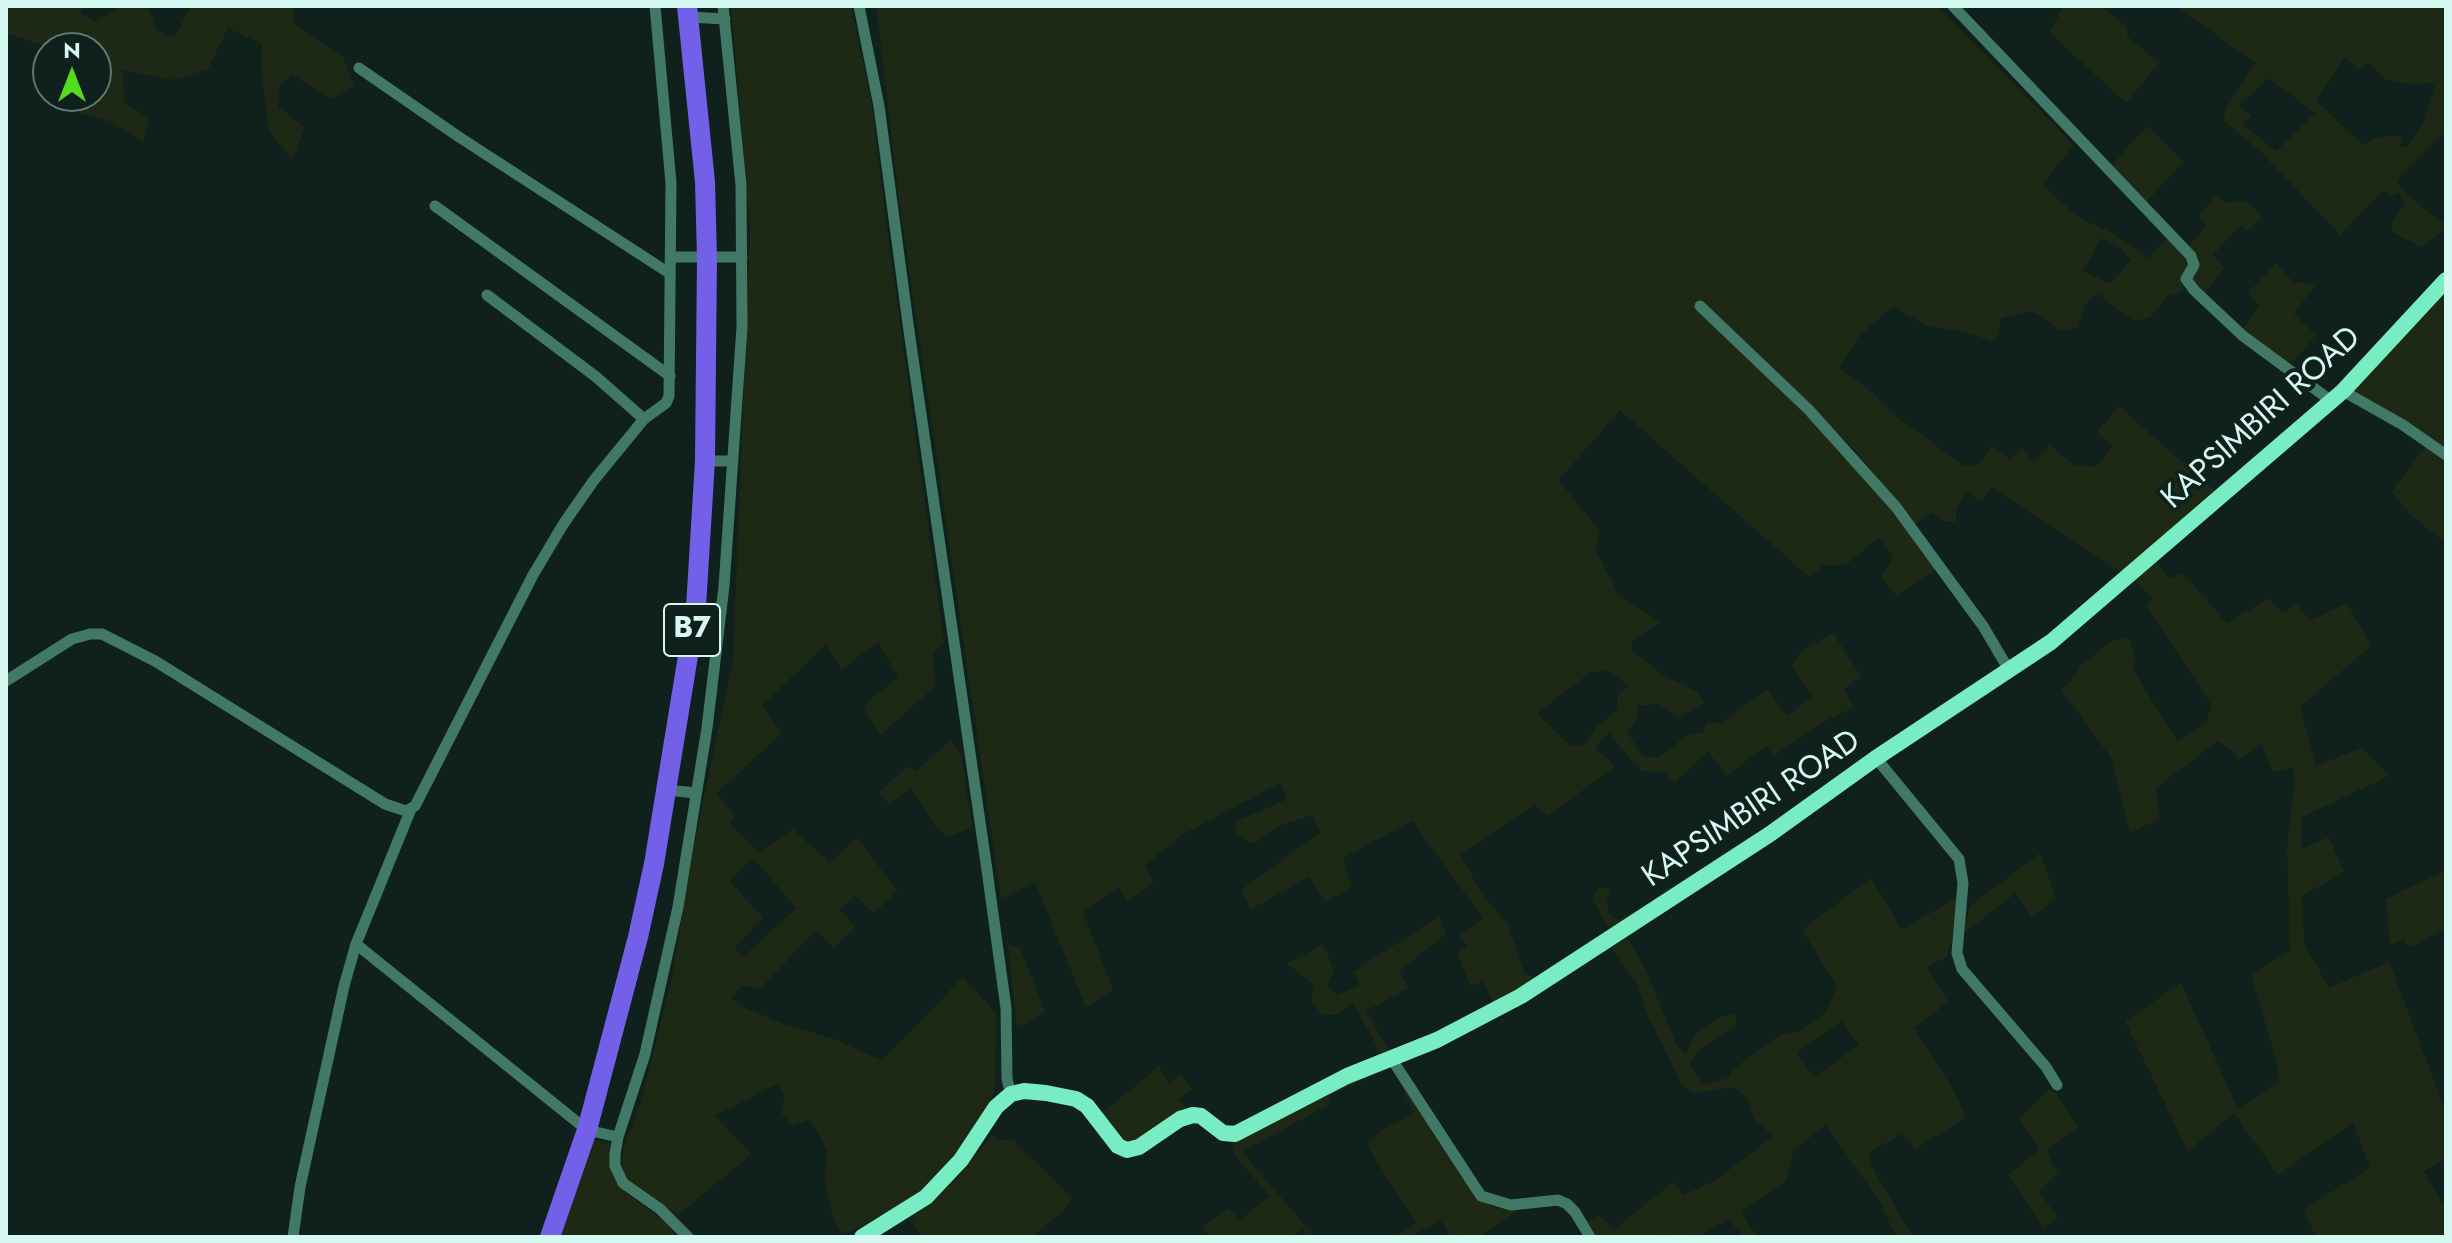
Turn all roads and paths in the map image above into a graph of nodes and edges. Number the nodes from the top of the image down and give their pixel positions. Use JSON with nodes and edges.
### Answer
{"nodes":[{"id":1,"x":655,"y":6,"type":"edge"},
{"id":2,"x":859,"y":6,"type":"edge"},
{"id":3,"x":1953,"y":6,"type":"edge"},
{"id":4,"x":688,"y":11,"type":"edge"},
{"id":5,"x":724,"y":12,"type":"edge"},
{"id":6,"x":359,"y":68,"type":"dead end"},
{"id":7,"x":435,"y":206,"type":"dead end"},
{"id":8,"x":671,"y":257,"type":"junction"},
{"id":9,"x":707,"y":257,"type":"junction"},
{"id":10,"x":742,"y":257,"type":"junction"},
{"id":11,"x":669,"y":273,"type":"junction"},
{"id":12,"x":2446,"y":280,"type":"edge"},
{"id":13,"x":487,"y":295,"type":"dead end"},
{"id":14,"x":1700,"y":306,"type":"dead end"},
{"id":15,"x":670,"y":376,"type":"junction"},
{"id":16,"x":2336,"y":396,"type":"junction"},
{"id":17,"x":644,"y":419,"type":"junction"},
{"id":18,"x":2446,"y":455,"type":"edge"},
{"id":19,"x":705,"y":461,"type":"junction"},
{"id":20,"x":733,"y":461,"type":"junction"},
{"id":21,"x":2009,"y":670,"type":"junction"},
{"id":22,"x":6,"y":681,"type":"edge"},
{"id":23,"x":1876,"y":758,"type":"junction"},
{"id":24,"x":667,"y":790,"type":"junction"},
{"id":25,"x":696,"y":793,"type":"junction"},
{"id":26,"x":411,"y":809,"type":"junction"},
{"id":27,"x":356,"y":944,"type":"junction"},
{"id":28,"x":1391,"y":1058,"type":"junction"},
{"id":29,"x":2057,"y":1085,"type":"dead end"},
{"id":30,"x":1011,"y":1094,"type":"junction"},
{"id":31,"x":587,"y":1130,"type":"junction"},
{"id":32,"x":618,"y":1137,"type":"junction"},
{"id":33,"x":293,"y":1237,"type":"edge"},
{"id":34,"x":550,"y":1237,"type":"edge"},
{"id":35,"x":688,"y":1237,"type":"edge"},
{"id":36,"x":862,"y":1237,"type":"edge"},
{"id":37,"x":1590,"y":1237,"type":"edge"}],
"edges":[{"from":1,"to":8,"type":"street"},
{"from":2,"to":30,"type":"street"},
{"from":3,"to":16,"type":"street"},
{"from":4,"to":5,"type":"street"},
{"from":4,"to":9,"type":"highway","number":"B7"},
{"from":5,"to":10,"type":"street"},
{"from":6,"to":11,"type":"street"},
{"from":7,"to":15,"type":"street"},
{"from":8,"to":9,"type":"street"},
{"from":8,"to":11,"type":"street"},
{"from":9,"to":10,"type":"street"},
{"from":9,"to":19,"type":"highway","number":"B7"},
{"from":10,"to":20,"type":"street"},
{"from":11,"to":15,"type":"street"},
{"from":12,"to":16,"type":"street","name":"KAPSIMBIRI ROAD"},
{"from":13,"to":17,"type":"street"},
{"from":14,"to":21,"type":"street"},
{"from":15,"to":17,"type":"street"},
{"from":16,"to":18,"type":"street"},
{"from":16,"to":21,"type":"street","name":"KAPSIMBIRI ROAD"},
{"from":17,"to":26,"type":"street"},
{"from":19,"to":20,"type":"street"},
{"from":19,"to":24,"type":"highway","number":"B7"},
{"from":20,"to":25,"type":"street"},
{"from":21,"to":23,"type":"street","name":"KAPSIMBIRI ROAD"},
{"from":22,"to":26,"type":"street"},
{"from":23,"to":28,"type":"street","name":"KAPSIMBIRI ROAD"},
{"from":23,"to":29,"type":"street"},
{"from":24,"to":25,"type":"street"},
{"from":24,"to":31,"type":"highway","number":"B7"},
{"from":25,"to":32,"type":"street"},
{"from":26,"to":27,"type":"street"},
{"from":27,"to":31,"type":"street"},
{"from":27,"to":33,"type":"street"},
{"from":28,"to":30,"type":"street","name":"KAPSIMBIRI ROAD"},
{"from":28,"to":37,"type":"street"},
{"from":30,"to":36,"type":"street"},
{"from":31,"to":32,"type":"street"},
{"from":31,"to":34,"type":"highway","number":"B7"},
{"from":32,"to":35,"type":"street"}]}
